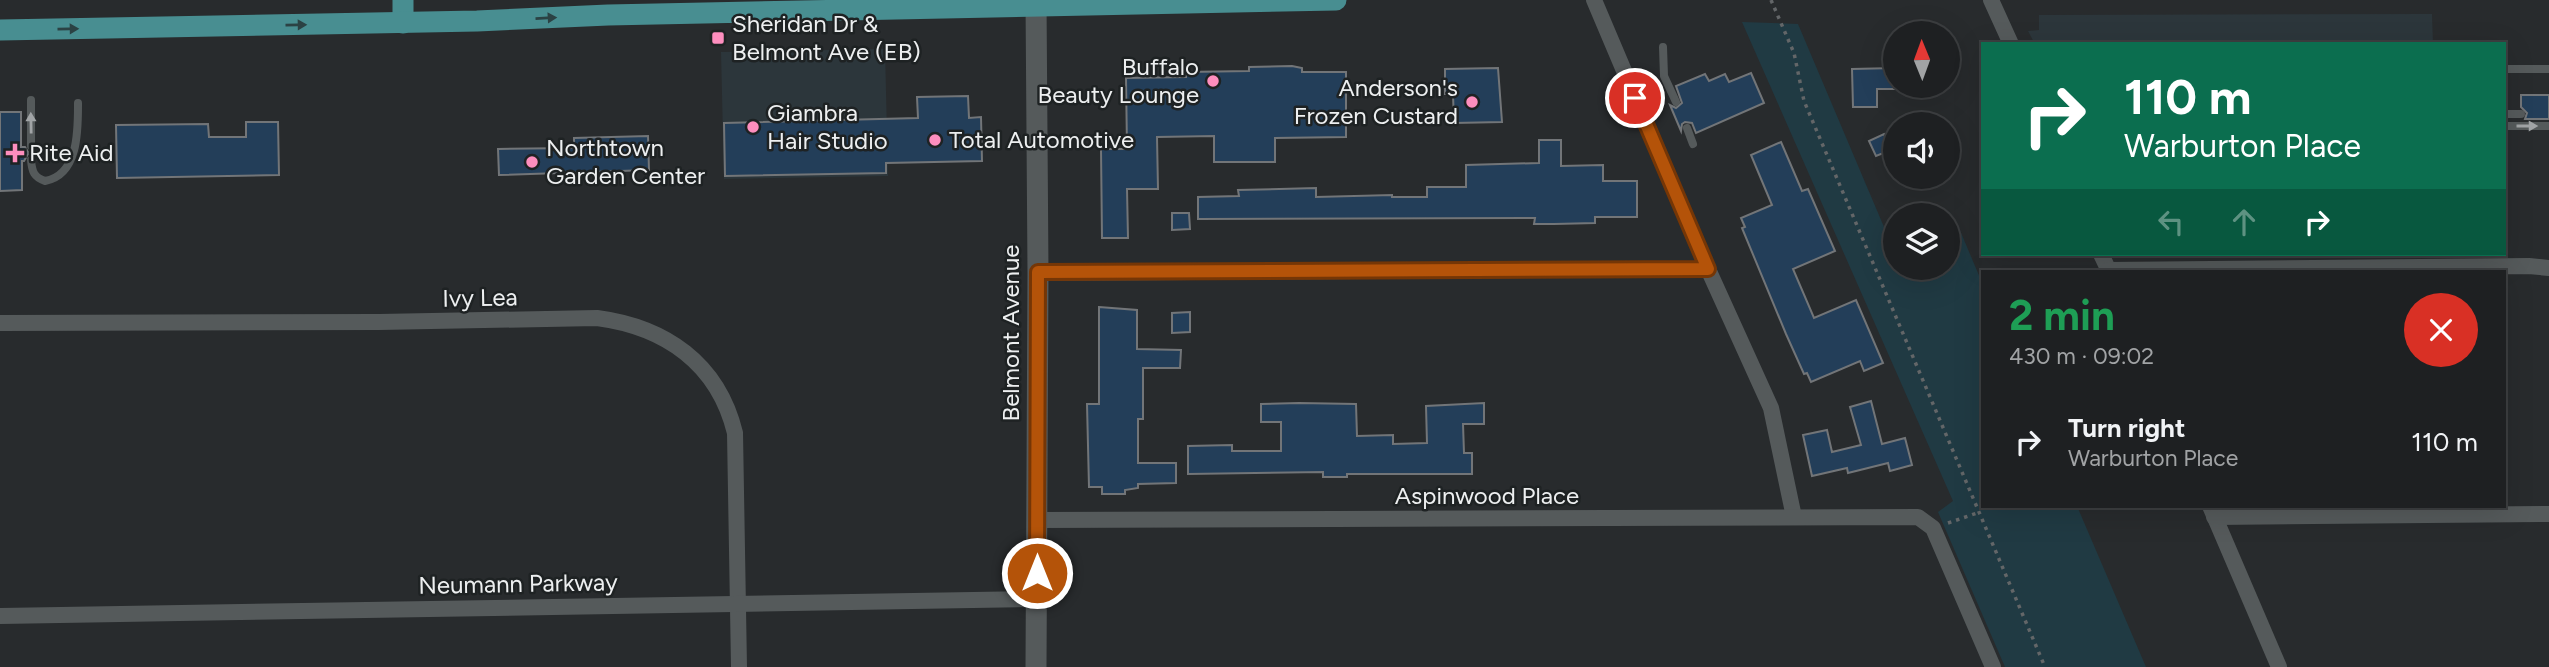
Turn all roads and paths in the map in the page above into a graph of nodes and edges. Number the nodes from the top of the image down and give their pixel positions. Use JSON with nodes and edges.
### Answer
{"nodes":[{"id":1,"x":403,"y":0,"type":"edge"},
{"id":2,"x":1336,"y":0,"type":"edge"},
{"id":3,"x":1594,"y":0,"type":"edge"},
{"id":4,"x":1772,"y":0,"type":"edge"},
{"id":5,"x":1992,"y":0,"type":"edge"},
{"id":6,"x":1036,"y":4,"type":"edge"},
{"id":7,"x":403,"y":23,"type":"junction"},
{"id":8,"x":0,"y":30,"type":"edge"},
{"id":9,"x":2010,"y":42,"type":"edge"},
{"id":10,"x":1663,"y":47,"type":"dead end"},
{"id":11,"x":2506,"y":69,"type":"edge"},
{"id":12,"x":2549,"y":69,"type":"edge"},
{"id":13,"x":30,"y":100,"type":"dead end"},
{"id":14,"x":78,"y":103,"type":"dead end"},
{"id":15,"x":1676,"y":103,"type":"dead end"},
{"id":16,"x":2506,"y":114,"type":"edge"},
{"id":17,"x":2521,"y":114,"type":"dead end"},
{"id":18,"x":2506,"y":126,"type":"edge"},
{"id":19,"x":2549,"y":126,"type":"edge"},
{"id":20,"x":1687,"y":128,"type":"dead end"},
{"id":21,"x":1693,"y":144,"type":"dead end"},
{"id":22,"x":31,"y":146,"type":"dead end"},
{"id":23,"x":31,"y":160,"type":"dead end"},
{"id":24,"x":2549,"y":268,"type":"edge"},
{"id":25,"x":1708,"y":269,"type":"junction"},
{"id":26,"x":2192,"y":270,"type":"edge"},
{"id":27,"x":1038,"y":272,"type":"junction"},
{"id":28,"x":0,"y":323,"type":"edge"},
{"id":29,"x":2212,"y":511,"type":"edge"},
{"id":30,"x":1979,"y":512,"type":"junction"},
{"id":31,"x":2549,"y":514,"type":"edge"},
{"id":32,"x":1794,"y":517,"type":"junction"},
{"id":33,"x":1037,"y":520,"type":"junction"},
{"id":34,"x":1933,"y":528,"type":"junction"},
{"id":35,"x":1036,"y":599,"type":"junction"},
{"id":36,"x":738,"y":603,"type":"junction"},
{"id":37,"x":0,"y":616,"type":"edge"},
{"id":38,"x":739,"y":667,"type":"edge"},
{"id":39,"x":1036,"y":667,"type":"edge"},
{"id":40,"x":1993,"y":667,"type":"edge"},
{"id":41,"x":2045,"y":667,"type":"edge"},
{"id":42,"x":2279,"y":667,"type":"edge"}],
"edges":[{"from":1,"to":7,"type":"main road"},
{"from":2,"to":6,"type":"main road"},
{"from":3,"to":25,"type":"street"},
{"from":4,"to":30,"type":"path"},
{"from":5,"to":9,"type":"street"},
{"from":7,"to":6,"type":"main road","one_way":true},
{"from":6,"to":27,"type":"street","name":"Belmont Avenue"},
{"from":8,"to":7,"type":"main road","one_way":true},
{"from":10,"to":15,"type":"lane"},
{"from":11,"to":12,"type":"lane"},
{"from":22,"to":13,"type":"lane","one_way":true},
{"from":14,"to":23,"type":"lane"},
{"from":16,"to":17,"type":"lane"},
{"from":18,"to":19,"type":"lane","one_way":true},
{"from":20,"to":21,"type":"lane"},
{"from":24,"to":26,"type":"street"},
{"from":25,"to":27,"type":"street"},
{"from":25,"to":32,"type":"street"},
{"from":27,"to":33,"type":"street","name":"Belmont Avenue"},
{"from":28,"to":36,"type":"street","name":"Ivy Lea"},
{"from":29,"to":31,"type":"street"},
{"from":29,"to":42,"type":"street"},
{"from":30,"to":34,"type":"path"},
{"from":30,"to":41,"type":"path"},
{"from":32,"to":33,"type":"street","name":"Aspinwood Place"},
{"from":32,"to":34,"type":"street","name":"Aspinwood Place"},
{"from":33,"to":35,"type":"street","name":"Belmont Avenue"},
{"from":34,"to":40,"type":"street"},
{"from":35,"to":36,"type":"street","name":"Neumann Parkway"},
{"from":35,"to":39,"type":"street","name":"Belmont Avenue"},
{"from":36,"to":37,"type":"street","name":"Neumann Parkway"},
{"from":36,"to":38,"type":"street","name":"Ivy Lea"}]}
